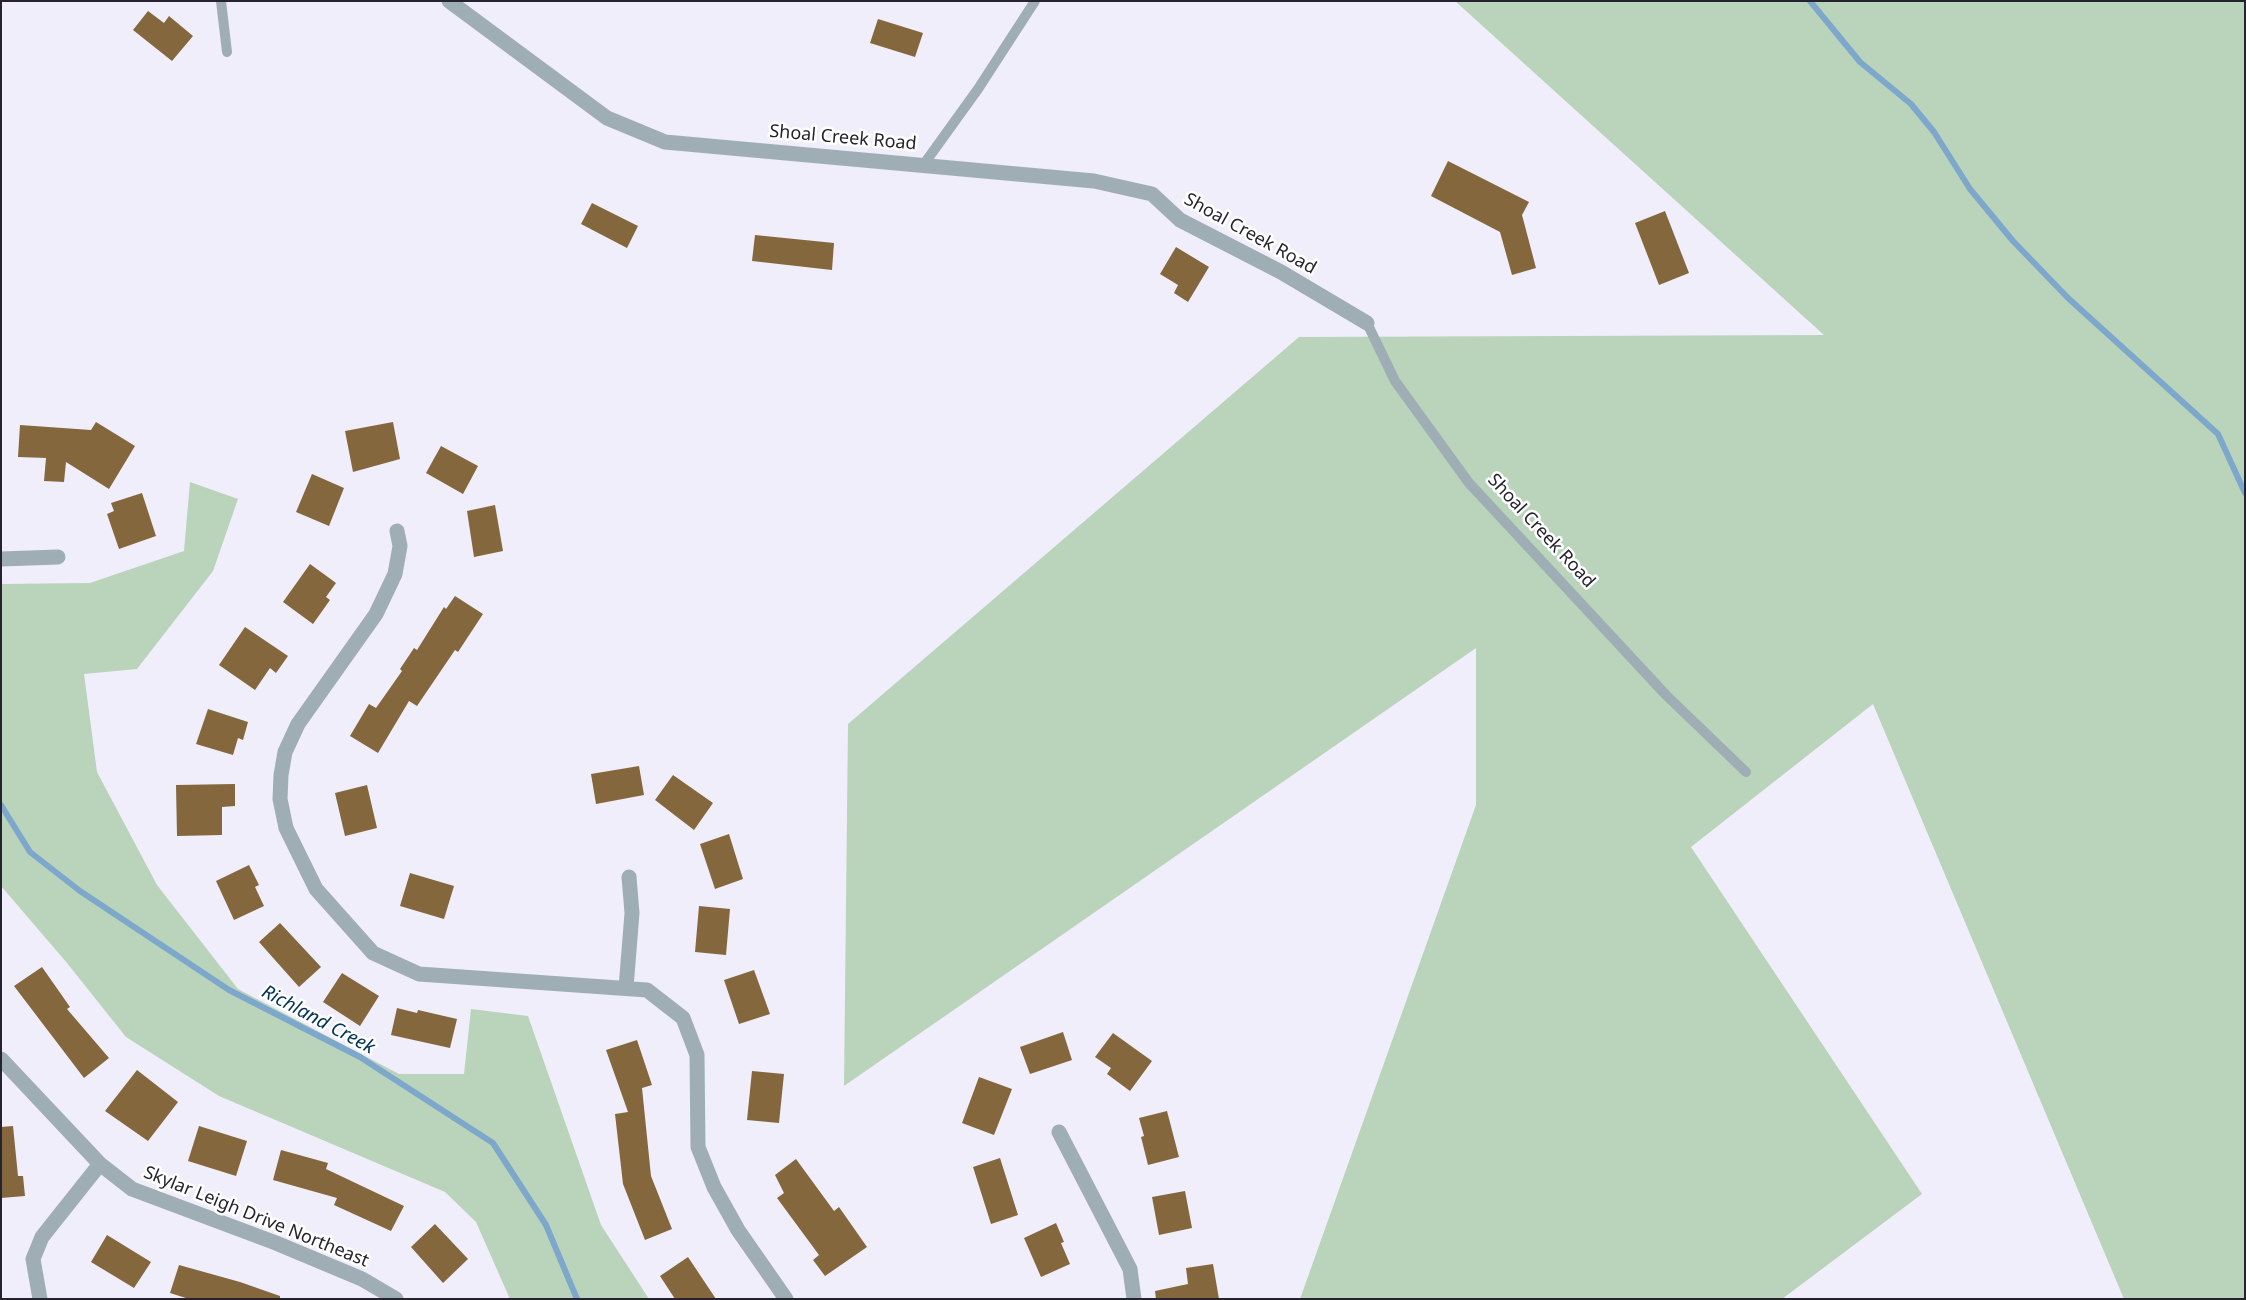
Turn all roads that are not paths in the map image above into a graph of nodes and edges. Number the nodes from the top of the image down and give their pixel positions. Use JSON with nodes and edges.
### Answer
{"nodes":[{"id":1,"x":221,"y":1,"type":"edge"},
{"id":2,"x":449,"y":1,"type":"edge"},
{"id":3,"x":1035,"y":1,"type":"edge"},
{"id":4,"x":227,"y":52,"type":"dead end"},
{"id":5,"x":924,"y":164,"type":"junction"},
{"id":6,"x":1367,"y":323,"type":"joint"},
{"id":7,"x":397,"y":531,"type":"dead end"},
{"id":8,"x":58,"y":558,"type":"dead end"},
{"id":9,"x":1,"y":559,"type":"edge"},
{"id":10,"x":1746,"y":772,"type":"dead end"},
{"id":11,"x":629,"y":877,"type":"dead end"},
{"id":12,"x":626,"y":988,"type":"junction"},
{"id":13,"x":1,"y":1059,"type":"edge"},
{"id":14,"x":1059,"y":1132,"type":"dead end"},
{"id":15,"x":100,"y":1164,"type":"junction"},
{"id":16,"x":40,"y":1299,"type":"edge"},
{"id":17,"x":396,"y":1299,"type":"edge"},
{"id":18,"x":786,"y":1299,"type":"edge"},
{"id":19,"x":1134,"y":1299,"type":"edge"}],
"edges":[{"from":1,"to":4,"type":"lane"},
{"from":2,"to":5,"type":"street","name":"Shoal Creek Road"},
{"from":3,"to":5,"type":"lane"},
{"from":5,"to":6,"type":"street","name":"Shoal Creek Road"},
{"from":6,"to":10,"type":"lane","name":"Shoal Creek Road"},
{"from":7,"to":12,"type":"street"},
{"from":8,"to":9,"type":"street"},
{"from":11,"to":12,"type":"street"},
{"from":12,"to":18,"type":"street"},
{"from":13,"to":15,"type":"street","name":"Skylar Leigh Drive Northeast"},
{"from":14,"to":19,"type":"street"},
{"from":15,"to":16,"type":"street"},
{"from":15,"to":17,"type":"street","name":"Skylar Leigh Drive Northeast"}]}
